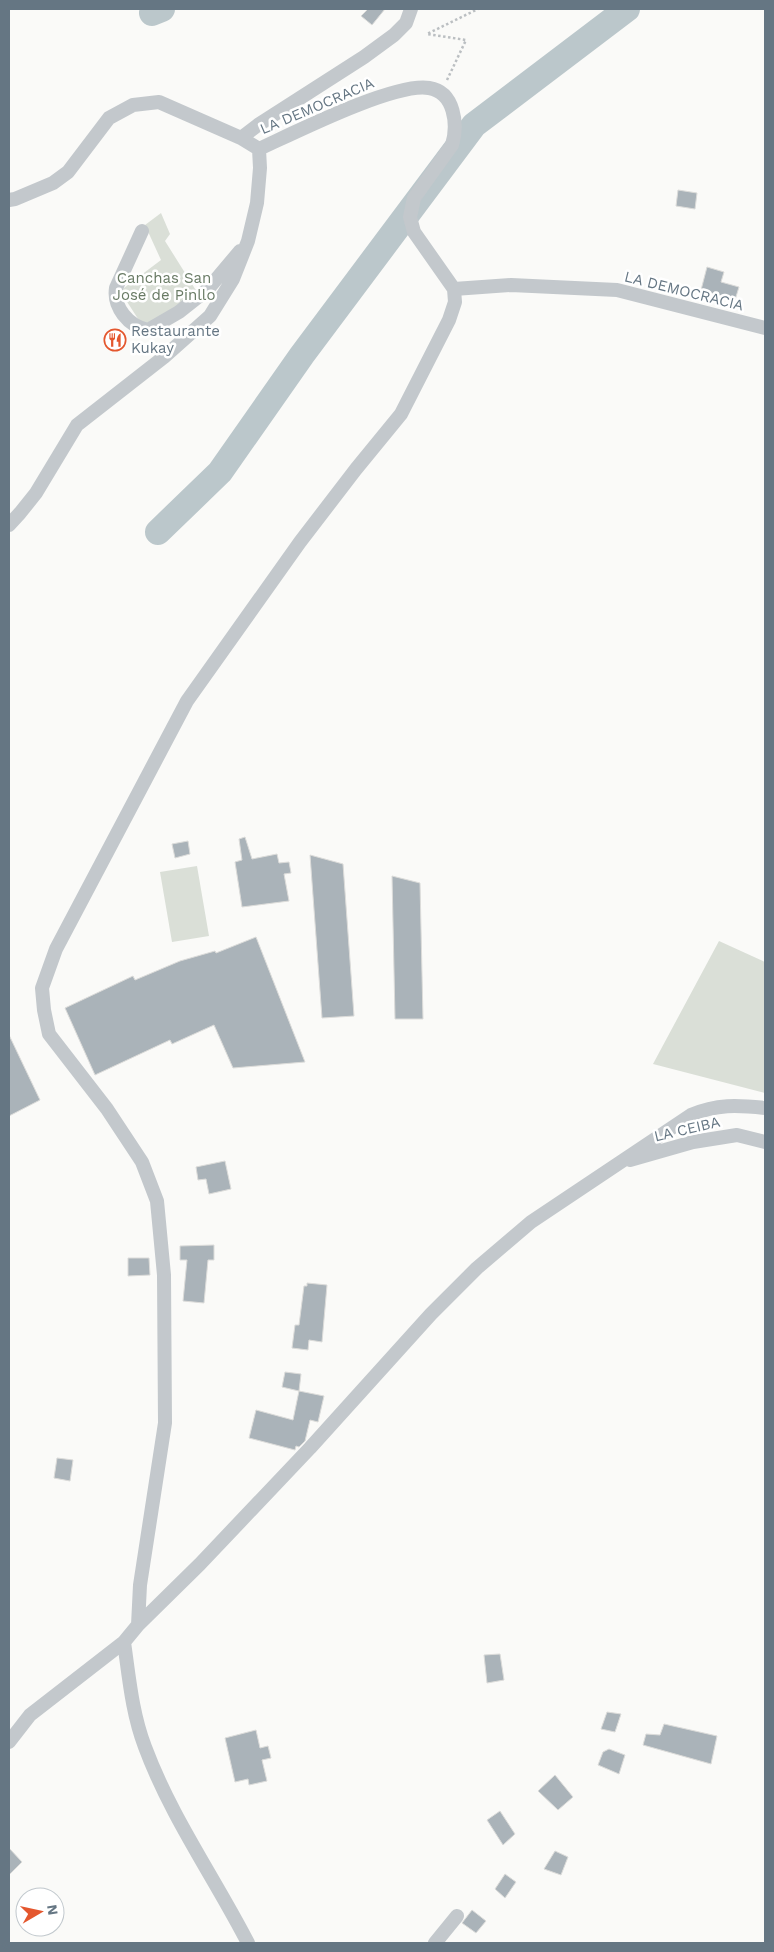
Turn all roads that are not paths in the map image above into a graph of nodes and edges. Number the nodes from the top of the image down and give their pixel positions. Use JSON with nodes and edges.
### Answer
{"nodes":[{"id":1,"x":411,"y":9,"type":"edge"},
{"id":2,"x":241,"y":138,"type":"junction"},
{"id":3,"x":259,"y":148,"type":"junction"},
{"id":4,"x":9,"y":200,"type":"edge"},
{"id":5,"x":142,"y":231,"type":"dead end"},
{"id":6,"x":248,"y":240,"type":"junction"},
{"id":7,"x":454,"y":289,"type":"junction"},
{"id":8,"x":765,"y":328,"type":"edge"},
{"id":9,"x":9,"y":525,"type":"edge"},
{"id":10,"x":765,"y":1108,"type":"edge"},
{"id":11,"x":765,"y":1142,"type":"edge"},
{"id":12,"x":617,"y":1164,"type":"junction"},
{"id":13,"x":138,"y":1625,"type":"junction"},
{"id":14,"x":124,"y":1642,"type":"junction"},
{"id":15,"x":9,"y":1742,"type":"edge"},
{"id":16,"x":457,"y":1916,"type":"dead end"},
{"id":17,"x":248,"y":1943,"type":"edge"},
{"id":18,"x":435,"y":1943,"type":"edge"}],
"edges":[{"from":1,"to":2,"type":"street"},
{"from":2,"to":3,"type":"street","name":"LA DEMOCRACIA"},
{"from":2,"to":4,"type":"street","name":"LA DEMOCRACIA"},
{"from":3,"to":6,"type":"street"},
{"from":3,"to":7,"type":"street","name":"LA DEMOCRACIA"},
{"from":5,"to":6,"type":"street"},
{"from":6,"to":9,"type":"street"},
{"from":7,"to":8,"type":"street","name":"LA DEMOCRACIA"},
{"from":7,"to":13,"type":"street"},
{"from":10,"to":12,"type":"street"},
{"from":11,"to":12,"type":"street","name":"LA CEIBA"},
{"from":12,"to":13,"type":"street"},
{"from":13,"to":14,"type":"street"},
{"from":14,"to":15,"type":"street"},
{"from":14,"to":17,"type":"street"},
{"from":16,"to":18,"type":"street"}]}
